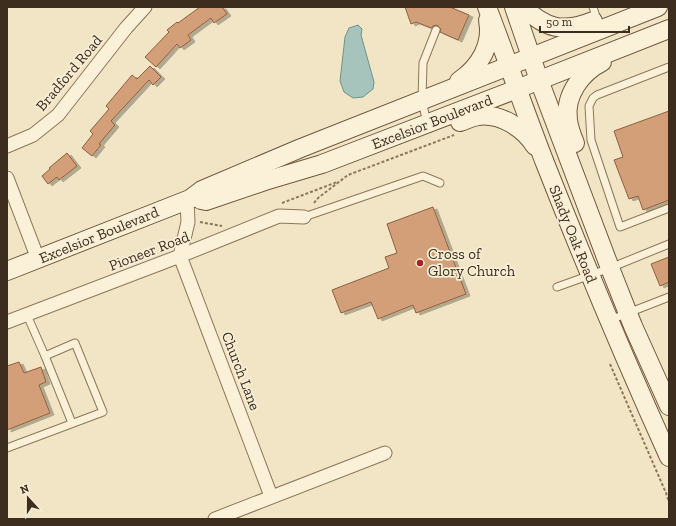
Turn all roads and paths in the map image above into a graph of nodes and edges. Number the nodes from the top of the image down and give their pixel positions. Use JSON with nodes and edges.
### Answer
{"nodes":[{"id":1,"x":145,"y":7,"type":"edge"},
{"id":2,"x":486,"y":7,"type":"edge"},
{"id":3,"x":514,"y":7,"type":"edge"},
{"id":4,"x":522,"y":7,"type":"edge"},
{"id":5,"x":631,"y":7,"type":"edge"},
{"id":6,"x":658,"y":7,"type":"edge"},
{"id":7,"x":597,"y":19,"type":"edge"},
{"id":8,"x":668,"y":29,"type":"edge"},
{"id":9,"x":436,"y":30,"type":"dead end"},
{"id":10,"x":531,"y":57,"type":"junction"},
{"id":11,"x":509,"y":65,"type":"junction"},
{"id":12,"x":669,"y":67,"type":"edge"},
{"id":13,"x":539,"y":80,"type":"junction"},
{"id":14,"x":517,"y":89,"type":"junction"},
{"id":15,"x":445,"y":91,"type":"junction"},
{"id":16,"x":422,"y":100,"type":"junction"},
{"id":17,"x":427,"y":124,"type":"junction"},
{"id":18,"x":459,"y":133,"type":"dead end"},
{"id":19,"x":7,"y":146,"type":"edge"},
{"id":20,"x":545,"y":163,"type":"junction"},
{"id":21,"x":322,"y":164,"type":"junction"},
{"id":22,"x":7,"y":178,"type":"edge"},
{"id":23,"x":440,"y":183,"type":"dead end"},
{"id":24,"x":188,"y":200,"type":"junction"},
{"id":25,"x":669,"y":208,"type":"edge"},
{"id":26,"x":304,"y":217,"type":"junction"},
{"id":27,"x":598,"y":234,"type":"junction"},
{"id":28,"x":669,"y":244,"type":"edge"},
{"id":29,"x":180,"y":256,"type":"junction"},
{"id":30,"x":38,"y":259,"type":"junction"},
{"id":31,"x":610,"y":268,"type":"junction"},
{"id":32,"x":7,"y":271,"type":"edge"},
{"id":33,"x":590,"y":275,"type":"junction"},
{"id":34,"x":556,"y":287,"type":"dead end"},
{"id":35,"x":669,"y":298,"type":"edge"},
{"id":36,"x":628,"y":313,"type":"junction"},
{"id":37,"x":27,"y":315,"type":"junction"},
{"id":38,"x":609,"y":320,"type":"junction"},
{"id":39,"x":7,"y":322,"type":"edge"},
{"id":40,"x":45,"y":356,"type":"junction"},
{"id":41,"x":669,"y":406,"type":"edge"},
{"id":42,"x":72,"y":423,"type":"junction"},
{"id":43,"x":7,"y":448,"type":"edge"},
{"id":44,"x":385,"y":453,"type":"dead end"},
{"id":45,"x":669,"y":457,"type":"edge"},
{"id":46,"x":272,"y":496,"type":"junction"},
{"id":47,"x":215,"y":519,"type":"edge"}],
"edges":[{"from":1,"to":19,"type":"street","name":"Bradford Road"},
{"from":2,"to":11,"type":"main road","name":"Shady Oak Road"},
{"from":2,"to":15,"type":"main road"},
{"from":3,"to":10,"type":"main road","name":"Shady Oak Road"},
{"from":4,"to":7,"type":"main road"},
{"from":5,"to":7,"type":"main road"},
{"from":6,"to":7,"type":"main road","name":"Excelsior Boulevard"},
{"from":7,"to":10,"type":"main road","name":"Excelsior Boulevard"},
{"from":8,"to":13,"type":"main road","name":"Excelsior Boulevard"},
{"from":8,"to":27,"type":"main road"},
{"from":9,"to":16,"type":"lane"},
{"from":10,"to":11,"type":"main road","name":"Excelsior Boulevard"},
{"from":10,"to":13,"type":"main road","name":"Shady Oak Road"},
{"from":11,"to":14,"type":"main road","name":"Shady Oak Road"},
{"from":11,"to":15,"type":"main road","name":"Excelsior Boulevard"},
{"from":12,"to":25,"type":"lane"},
{"from":13,"to":14,"type":"main road","name":"Excelsior Boulevard"},
{"from":13,"to":27,"type":"main road","name":"Shady Oak Road"},
{"from":14,"to":17,"type":"main road","name":"Excelsior Boulevard"},
{"from":14,"to":20,"type":"main road","name":"Shady Oak Road"},
{"from":15,"to":16,"type":"main road","name":"Excelsior Boulevard"},
{"from":16,"to":17,"type":"lane"},
{"from":16,"to":24,"type":"main road","name":"Excelsior Boulevard"},
{"from":17,"to":21,"type":"main road","name":"Excelsior Boulevard"},
{"from":18,"to":26,"type":"path"},
{"from":20,"to":21,"type":"main road"},
{"from":20,"to":33,"type":"main road","name":"Shady Oak Road"},
{"from":21,"to":24,"type":"main road","name":"Excelsior Boulevard"},
{"from":22,"to":30,"type":"street"},
{"from":23,"to":26,"type":"lane"},
{"from":24,"to":29,"type":"street"},
{"from":24,"to":30,"type":"main road","name":"Excelsior Boulevard"},
{"from":26,"to":29,"type":"street","name":"Pioneer Road"},
{"from":27,"to":31,"type":"main road","name":"Shady Oak Road"},
{"from":28,"to":31,"type":"lane"},
{"from":29,"to":37,"type":"street","name":"Pioneer Road"},
{"from":29,"to":46,"type":"street","name":"Church Lane"},
{"from":30,"to":32,"type":"main road","name":"Excelsior Boulevard"},
{"from":31,"to":33,"type":"lane"},
{"from":31,"to":36,"type":"main road","name":"Shady Oak Road"},
{"from":33,"to":34,"type":"lane"},
{"from":33,"to":38,"type":"main road","name":"Shady Oak Road"},
{"from":35,"to":36,"type":"lane"},
{"from":36,"to":38,"type":"lane"},
{"from":36,"to":41,"type":"main road","name":"Shady Oak Road"},
{"from":37,"to":39,"type":"street","name":"Pioneer Road"},
{"from":37,"to":40,"type":"lane"},
{"from":38,"to":45,"type":"main road","name":"Shady Oak Road"},
{"from":40,"to":42,"type":"lane"},
{"from":40,"to":42,"type":"lane"},
{"from":42,"to":43,"type":"lane"},
{"from":44,"to":46,"type":"street"},
{"from":46,"to":47,"type":"street"}]}
